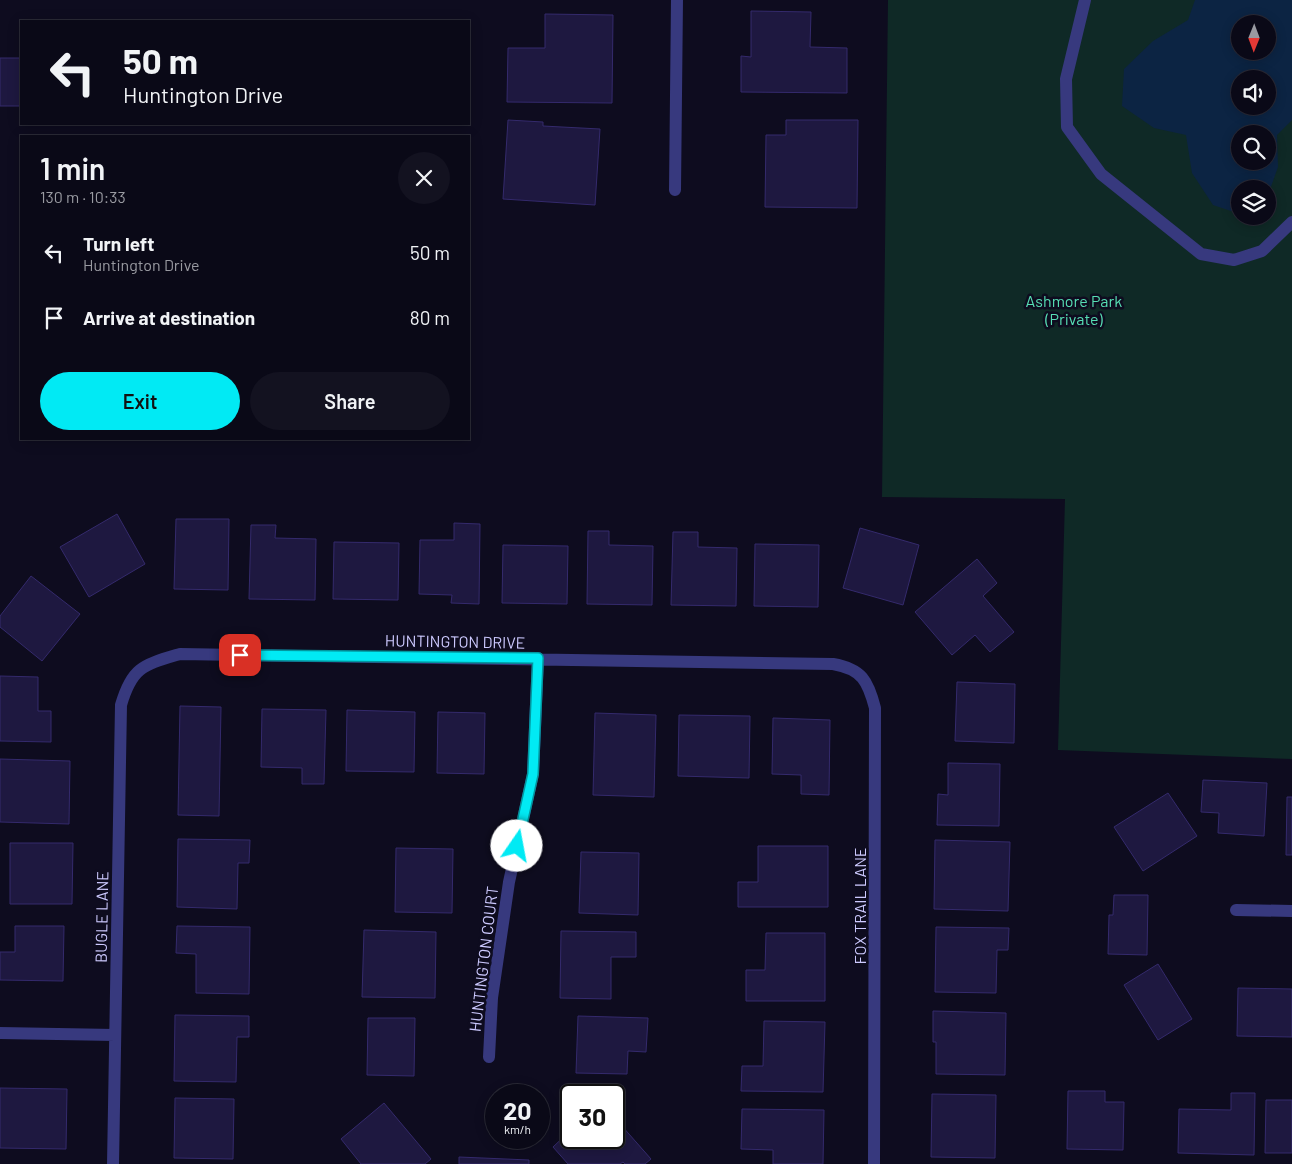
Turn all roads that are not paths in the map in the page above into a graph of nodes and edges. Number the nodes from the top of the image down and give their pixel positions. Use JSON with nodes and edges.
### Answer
{"nodes":[{"id":1,"x":677,"y":0,"type":"edge"},
{"id":2,"x":1085,"y":0,"type":"edge"},
{"id":3,"x":675,"y":190,"type":"dead end"},
{"id":4,"x":1292,"y":222,"type":"edge"},
{"id":5,"x":538,"y":658,"type":"junction"},
{"id":6,"x":840,"y":665,"type":"joint"},
{"id":7,"x":135,"y":673,"type":"joint"},
{"id":8,"x":1236,"y":910,"type":"dead end"},
{"id":9,"x":1292,"y":911,"type":"edge"},
{"id":10,"x":0,"y":1033,"type":"edge"},
{"id":11,"x":115,"y":1035,"type":"junction"},
{"id":12,"x":489,"y":1057,"type":"dead end"},
{"id":13,"x":113,"y":1164,"type":"edge"},
{"id":14,"x":874,"y":1164,"type":"edge"}],
"edges":[{"from":1,"to":3,"type":"street"},
{"from":2,"to":4,"type":"street"},
{"from":5,"to":6,"type":"street","name":"HUNTINGTON DRIVE"},
{"from":5,"to":7,"type":"street","name":"HUNTINGTON DRIVE"},
{"from":5,"to":12,"type":"street","name":"HUNTINGTON COURT"},
{"from":6,"to":14,"type":"street","name":"FOX TRAIL LANE"},
{"from":7,"to":11,"type":"street","name":"BUGLE LANE"},
{"from":8,"to":9,"type":"street"},
{"from":10,"to":11,"type":"street"},
{"from":11,"to":13,"type":"street","name":"BUGLE LANE"}]}
